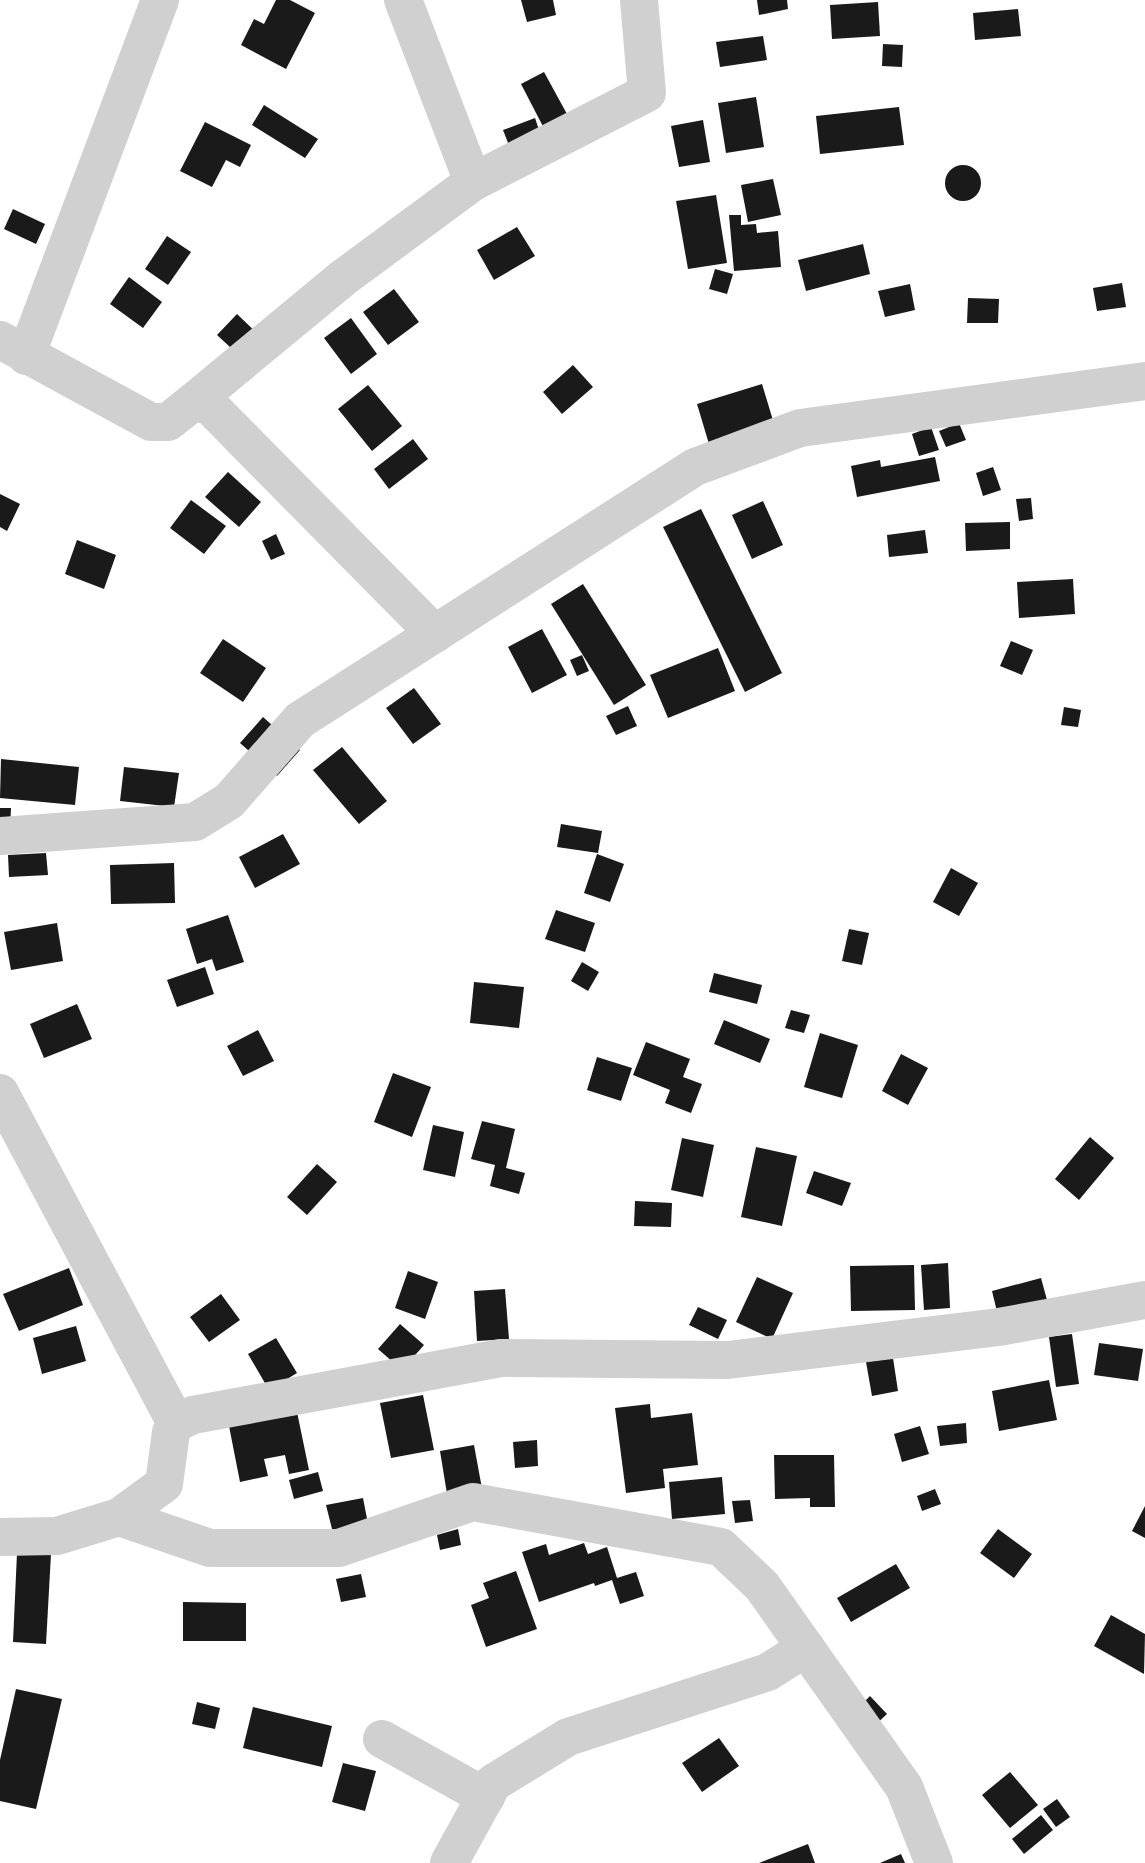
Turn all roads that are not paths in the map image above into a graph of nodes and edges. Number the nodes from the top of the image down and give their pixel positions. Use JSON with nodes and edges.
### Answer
{"nodes":[{"id":1,"x":160,"y":0,"type":"edge"},
{"id":2,"x":403,"y":0,"type":"edge"},
{"id":3,"x":639,"y":0,"type":"edge"},
{"id":4,"x":473,"y":182,"type":"junction"},
{"id":5,"x":13,"y":348,"type":"edge"},
{"id":6,"x":1145,"y":381,"type":"edge"},
{"id":7,"x":192,"y":403,"type":"junction"},
{"id":8,"x":435,"y":634,"type":"junction"},
{"id":9,"x":0,"y":836,"type":"edge"},
{"id":10,"x":0,"y":1093,"type":"edge"},
{"id":11,"x":1145,"y":1300,"type":"edge"},
{"id":12,"x":176,"y":1423,"type":"junction"},
{"id":13,"x":119,"y":1517,"type":"junction"},
{"id":14,"x":0,"y":1537,"type":"edge"},
{"id":15,"x":806,"y":1648,"type":"junction"},
{"id":16,"x":382,"y":1739,"type":"dead end"},
{"id":17,"x":486,"y":1797,"type":"junction"},
{"id":18,"x":449,"y":1863,"type":"edge"},
{"id":19,"x":934,"y":1863,"type":"edge"}],
"edges":[{"from":1,"to":5,"type":"street"},
{"from":2,"to":4,"type":"street"},
{"from":3,"to":4,"type":"street"},
{"from":4,"to":7,"type":"street"},
{"from":5,"to":7,"type":"street"},
{"from":6,"to":8,"type":"street"},
{"from":7,"to":8,"type":"street"},
{"from":8,"to":9,"type":"street"},
{"from":10,"to":12,"type":"street"},
{"from":11,"to":12,"type":"street"},
{"from":12,"to":13,"type":"street"},
{"from":13,"to":14,"type":"street"},
{"from":13,"to":15,"type":"street"},
{"from":15,"to":17,"type":"street"},
{"from":15,"to":19,"type":"street"},
{"from":16,"to":17,"type":"street"},
{"from":17,"to":18,"type":"street"}]}
